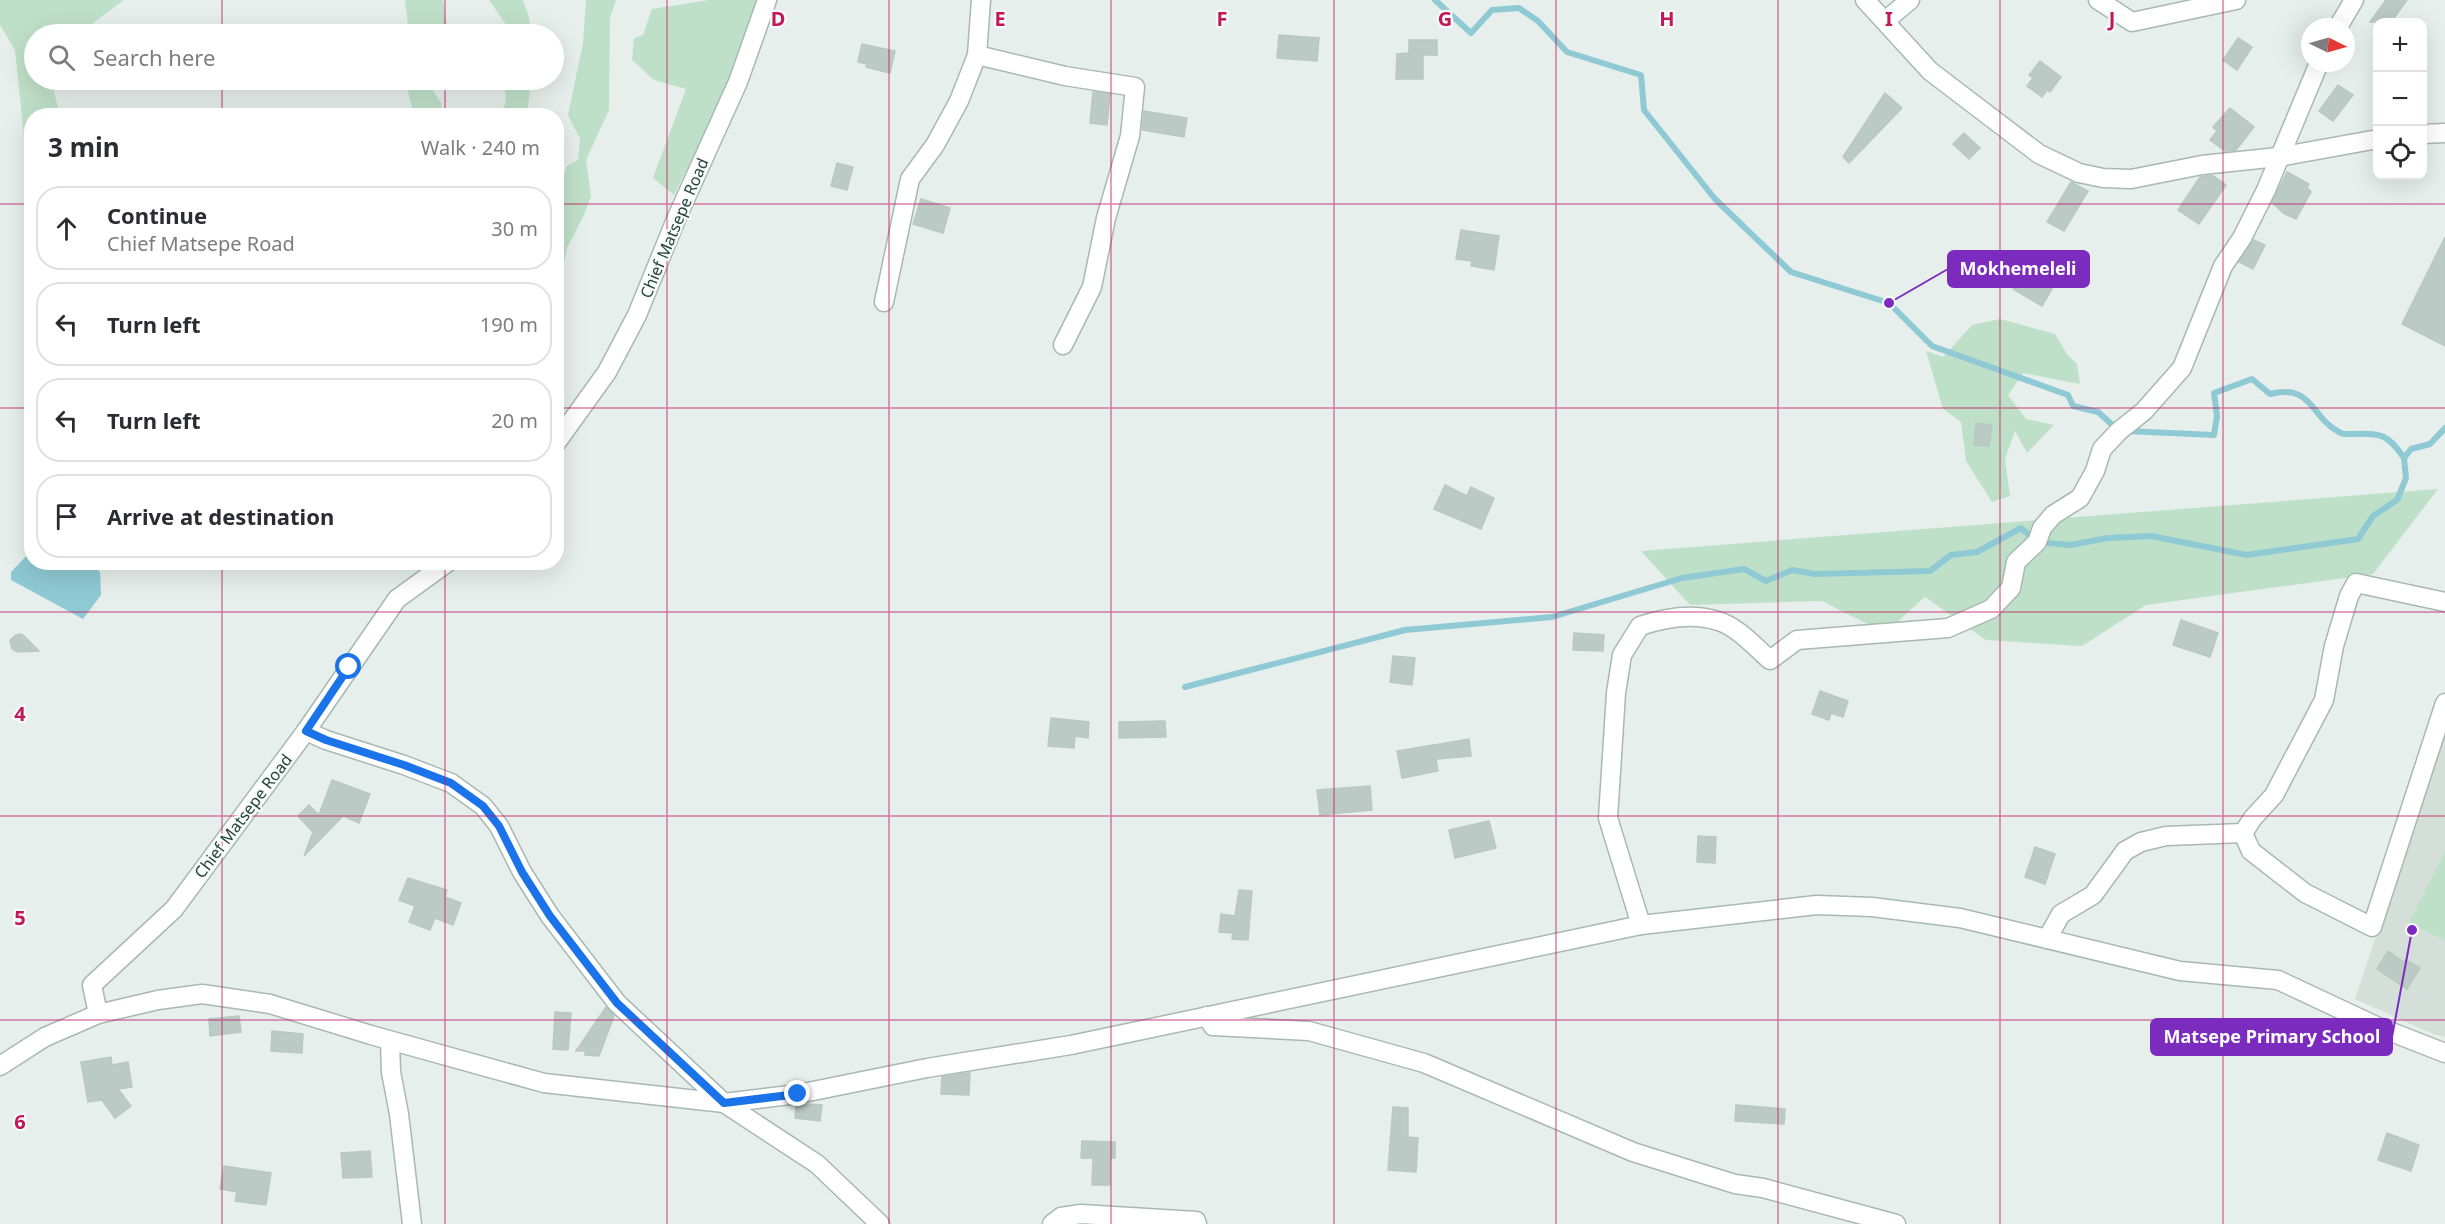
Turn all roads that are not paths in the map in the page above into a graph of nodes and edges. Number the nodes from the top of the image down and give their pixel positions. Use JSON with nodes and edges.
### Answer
{"nodes":[{"id":1,"x":767,"y":0,"type":"edge"},
{"id":2,"x":981,"y":0,"type":"edge"},
{"id":3,"x":1865,"y":0,"type":"edge"},
{"id":4,"x":1910,"y":0,"type":"edge"},
{"id":5,"x":2098,"y":0,"type":"edge"},
{"id":6,"x":2236,"y":0,"type":"edge"},
{"id":7,"x":2354,"y":0,"type":"edge"},
{"id":8,"x":2343,"y":18,"type":"edge"},
{"id":9,"x":1885,"y":21,"type":"junction"},
{"id":10,"x":977,"y":55,"type":"junction"},
{"id":11,"x":2315,"y":72,"type":"edge"},
{"id":12,"x":2445,"y":133,"type":"edge"},
{"id":13,"x":2427,"y":134,"type":"edge"},
{"id":14,"x":2373,"y":140,"type":"edge"},
{"id":15,"x":2278,"y":157,"type":"junction"},
{"id":16,"x":884,"y":302,"type":"dead end"},
{"id":17,"x":1063,"y":345,"type":"dead end"},
{"id":18,"x":564,"y":432,"type":"edge"},
{"id":19,"x":437,"y":570,"type":"edge"},
{"id":20,"x":2445,"y":602,"type":"edge"},
{"id":21,"x":2445,"y":704,"type":"edge"},
{"id":22,"x":306,"y":731,"type":"junction"},
{"id":23,"x":2243,"y":833,"type":"junction"},
{"id":24,"x":1641,"y":925,"type":"junction"},
{"id":25,"x":2047,"y":939,"type":"junction"},
{"id":26,"x":98,"y":1014,"type":"junction"},
{"id":27,"x":1207,"y":1016,"type":"junction"},
{"id":28,"x":390,"y":1041,"type":"junction"},
{"id":29,"x":2445,"y":1053,"type":"edge"},
{"id":30,"x":0,"y":1066,"type":"edge"},
{"id":31,"x":724,"y":1103,"type":"junction"},
{"id":32,"x":412,"y":1224,"type":"edge"},
{"id":33,"x":880,"y":1224,"type":"edge"},
{"id":34,"x":1052,"y":1224,"type":"edge"},
{"id":35,"x":1197,"y":1224,"type":"edge"},
{"id":36,"x":1896,"y":1224,"type":"edge"}],
"edges":[{"from":1,"to":18,"type":"street","name":"Chief Matsepe Road"},
{"from":2,"to":10,"type":"street"},
{"from":3,"to":9,"type":"street"},
{"from":4,"to":9,"type":"street"},
{"from":5,"to":6,"type":"street"},
{"from":7,"to":8,"type":"street"},
{"from":9,"to":15,"type":"street"},
{"from":10,"to":16,"type":"street"},
{"from":10,"to":17,"type":"street"},
{"from":11,"to":15,"type":"street"},
{"from":12,"to":13,"type":"street"},
{"from":14,"to":15,"type":"street"},
{"from":15,"to":24,"type":"street"},
{"from":19,"to":22,"type":"street","name":"Chief Matsepe Road"},
{"from":20,"to":23,"type":"street"},
{"from":21,"to":23,"type":"street"},
{"from":22,"to":26,"type":"street","name":"Chief Matsepe Road"},
{"from":22,"to":31,"type":"street"},
{"from":23,"to":25,"type":"street"},
{"from":24,"to":25,"type":"street"},
{"from":24,"to":27,"type":"street"},
{"from":25,"to":29,"type":"street"},
{"from":26,"to":28,"type":"street"},
{"from":26,"to":30,"type":"street"},
{"from":27,"to":31,"type":"street"},
{"from":27,"to":36,"type":"street"},
{"from":28,"to":31,"type":"street"},
{"from":28,"to":32,"type":"street"},
{"from":31,"to":33,"type":"street"},
{"from":34,"to":35,"type":"street"}]}
